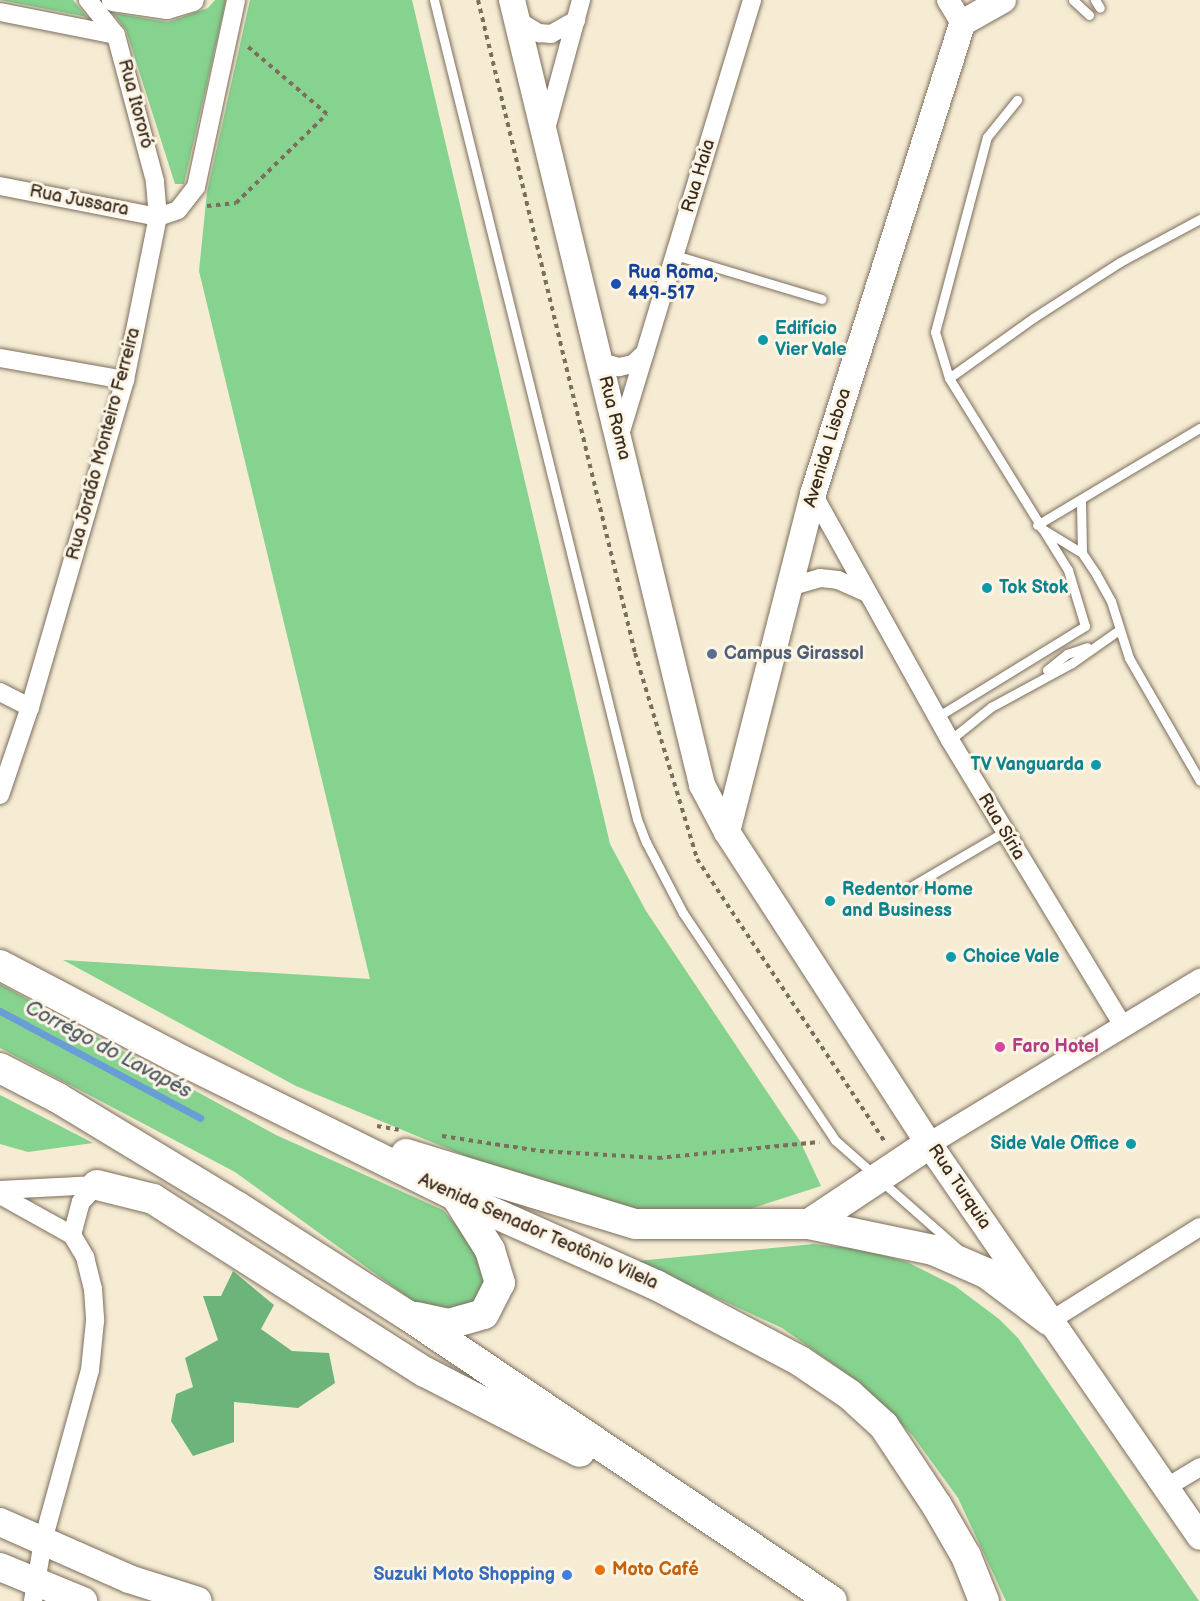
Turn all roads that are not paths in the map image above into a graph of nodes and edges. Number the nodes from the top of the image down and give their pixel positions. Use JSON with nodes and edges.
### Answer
{"nodes":[{"id":1,"x":88,"y":0,"type":"edge"},
{"id":2,"x":113,"y":0,"type":"edge"},
{"id":3,"x":193,"y":0,"type":"edge"},
{"id":4,"x":236,"y":0,"type":"edge"},
{"id":5,"x":434,"y":0,"type":"edge"},
{"id":6,"x":581,"y":0,"type":"edge"},
{"id":7,"x":752,"y":0,"type":"edge"},
{"id":8,"x":948,"y":0,"type":"edge"},
{"id":9,"x":1003,"y":0,"type":"edge"},
{"id":10,"x":1073,"y":0,"type":"edge"},
{"id":11,"x":515,"y":10,"type":"edge"},
{"id":12,"x":966,"y":11,"type":"edge"},
{"id":13,"x":0,"y":12,"type":"edge"},
{"id":14,"x":1089,"y":15,"type":"dead end"},
{"id":15,"x":576,"y":20,"type":"junction"},
{"id":16,"x":116,"y":35,"type":"junction"},
{"id":17,"x":1017,"y":100,"type":"dead end"},
{"id":18,"x":546,"y":129,"type":"junction"},
{"id":19,"x":0,"y":186,"type":"edge"},
{"id":20,"x":158,"y":217,"type":"junction"},
{"id":21,"x":1200,"y":219,"type":"edge"},
{"id":22,"x":675,"y":255,"type":"junction"},
{"id":23,"x":822,"y":299,"type":"dead end"},
{"id":24,"x":645,"y":352,"type":"junction"},
{"id":25,"x":0,"y":358,"type":"edge"},
{"id":26,"x":601,"y":362,"type":"junction"},
{"id":27,"x":949,"y":378,"type":"junction"},
{"id":28,"x":125,"y":380,"type":"junction"},
{"id":29,"x":1200,"y":428,"type":"edge"},
{"id":30,"x":619,"y":438,"type":"junction"},
{"id":31,"x":813,"y":494,"type":"junction"},
{"id":32,"x":1081,"y":501,"type":"junction"},
{"id":33,"x":1037,"y":525,"type":"junction"},
{"id":34,"x":1082,"y":553,"type":"junction"},
{"id":35,"x":789,"y":587,"type":"junction"},
{"id":36,"x":867,"y":593,"type":"junction"},
{"id":37,"x":1119,"y":630,"type":"junction"},
{"id":38,"x":0,"y":692,"type":"edge"},
{"id":39,"x":30,"y":707,"type":"junction"},
{"id":40,"x":937,"y":717,"type":"junction"},
{"id":41,"x":950,"y":740,"type":"junction"},
{"id":42,"x":1200,"y":782,"type":"edge"},
{"id":43,"x":0,"y":795,"type":"edge"},
{"id":44,"x":727,"y":832,"type":"junction"},
{"id":45,"x":1004,"y":832,"type":"junction"},
{"id":46,"x":905,"y":890,"type":"dead end"},
{"id":47,"x":0,"y":965,"type":"edge"},
{"id":48,"x":1200,"y":980,"type":"edge"},
{"id":49,"x":1123,"y":1026,"type":"junction"},
{"id":50,"x":0,"y":1068,"type":"edge"},
{"id":51,"x":290,"y":1113,"type":"junction"},
{"id":52,"x":929,"y":1144,"type":"junction"},
{"id":53,"x":876,"y":1179,"type":"junction"},
{"id":54,"x":97,"y":1185,"type":"junction"},
{"id":55,"x":0,"y":1190,"type":"edge"},
{"id":56,"x":0,"y":1195,"type":"edge"},
{"id":57,"x":456,"y":1196,"type":"junction"},
{"id":58,"x":809,"y":1224,"type":"junction"},
{"id":59,"x":1200,"y":1227,"type":"edge"},
{"id":60,"x":72,"y":1235,"type":"junction"},
{"id":61,"x":986,"y":1273,"type":"junction"},
{"id":62,"x":407,"y":1315,"type":"junction"},
{"id":63,"x":1050,"y":1321,"type":"junction"},
{"id":64,"x":1200,"y":1467,"type":"edge"},
{"id":65,"x":1167,"y":1487,"type":"junction"},
{"id":66,"x":699,"y":1513,"type":"junction"},
{"id":67,"x":0,"y":1522,"type":"edge"},
{"id":68,"x":1200,"y":1537,"type":"edge"},
{"id":69,"x":43,"y":1541,"type":"junction"},
{"id":70,"x":0,"y":1567,"type":"edge"},
{"id":71,"x":34,"y":1592,"type":"edge"},
{"id":72,"x":83,"y":1601,"type":"edge"},
{"id":73,"x":198,"y":1601,"type":"edge"},
{"id":74,"x":832,"y":1601,"type":"edge"},
{"id":75,"x":984,"y":1601,"type":"edge"}],
"edges":[{"from":1,"to":16,"type":"street","name":"Rua Itororó"},
{"from":2,"to":3,"type":"street"},
{"from":4,"to":20,"type":"street"},
{"from":5,"to":53,"type":"lane"},
{"from":6,"to":15,"type":"street"},
{"from":7,"to":22,"type":"street","name":"Rua Haia"},
{"from":8,"to":12,"type":"street"},
{"from":9,"to":12,"type":"main road"},
{"from":10,"to":14,"type":"lane"},
{"from":11,"to":15,"type":"street"},
{"from":11,"to":18,"type":"main road","name":"Rua Roma"},
{"from":12,"to":31,"type":"main road","name":"Avenida Lisboa"},
{"from":13,"to":16,"type":"street"},
{"from":15,"to":18,"type":"street"},
{"from":16,"to":20,"type":"street","name":"Rua Itororó"},
{"from":17,"to":27,"type":"lane"},
{"from":18,"to":26,"type":"main road","name":"Rua Roma"},
{"from":19,"to":20,"type":"street","name":"Rua Jussara"},
{"from":20,"to":28,"type":"street","name":"Rua Jordão Monteiro Ferreira"},
{"from":21,"to":27,"type":"lane"},
{"from":22,"to":23,"type":"lane"},
{"from":22,"to":24,"type":"street","name":"Rua Haia"},
{"from":24,"to":26,"type":"street"},
{"from":24,"to":30,"type":"street","name":"Rua Haia"},
{"from":25,"to":28,"type":"street"},
{"from":26,"to":30,"type":"main road","name":"Rua Roma"},
{"from":27,"to":33,"type":"lane"},
{"from":28,"to":39,"type":"street","name":"Rua Jordão Monteiro Ferreira"},
{"from":29,"to":32,"type":"lane"},
{"from":30,"to":44,"type":"main road","name":"Rua Roma"},
{"from":31,"to":35,"type":"main road","name":"Avenida Lisboa"},
{"from":31,"to":36,"type":"street","name":"Rua Síria"},
{"from":32,"to":33,"type":"lane"},
{"from":32,"to":34,"type":"lane"},
{"from":33,"to":34,"type":"lane"},
{"from":33,"to":40,"type":"lane"},
{"from":34,"to":37,"type":"lane"},
{"from":35,"to":36,"type":"street"},
{"from":35,"to":44,"type":"main road","name":"Avenida Lisboa"},
{"from":36,"to":40,"type":"street","name":"Rua Síria"},
{"from":37,"to":41,"type":"lane"},
{"from":37,"to":42,"type":"lane"},
{"from":38,"to":39,"type":"street"},
{"from":39,"to":43,"type":"street","name":"Rua Jordão Monteiro Ferreira"},
{"from":40,"to":41,"type":"street","name":"Rua Síria"},
{"from":41,"to":45,"type":"street","name":"Rua Síria"},
{"from":44,"to":52,"type":"main road","name":"Rua Turquia"},
{"from":45,"to":46,"type":"lane"},
{"from":45,"to":49,"type":"street","name":"Rua Síria"},
{"from":47,"to":51,"type":"highway","name":"Avenida Senador Teotônio Vilela"},
{"from":48,"to":49,"type":"street"},
{"from":49,"to":52,"type":"street"},
{"from":50,"to":62,"type":"highway"},
{"from":51,"to":57,"type":"highway","name":"Avenida Senador Teotônio Vilela"},
{"from":51,"to":58,"type":"highway"},
{"from":52,"to":53,"type":"highway"},
{"from":52,"to":63,"type":"main road","name":"Rua Turquia"},
{"from":53,"to":58,"type":"highway"},
{"from":53,"to":61,"type":"lane"},
{"from":54,"to":55,"type":"street"},
{"from":54,"to":60,"type":"street"},
{"from":54,"to":66,"type":"highway"},
{"from":56,"to":60,"type":"street"},
{"from":57,"to":62,"type":"highway"},
{"from":57,"to":75,"type":"highway","name":"Avenida Senador Teotônio Vilela"},
{"from":58,"to":61,"type":"highway"},
{"from":59,"to":63,"type":"street"},
{"from":60,"to":69,"type":"street"},
{"from":61,"to":63,"type":"highway"},
{"from":62,"to":66,"type":"highway"},
{"from":63,"to":65,"type":"main road","name":"Rua Turquia"},
{"from":64,"to":65,"type":"street"},
{"from":65,"to":68,"type":"main road","name":"Rua Turquia"},
{"from":66,"to":74,"type":"highway"},
{"from":67,"to":69,"type":"main road"},
{"from":69,"to":71,"type":"street"},
{"from":69,"to":73,"type":"main road"},
{"from":70,"to":71,"type":"main road"},
{"from":71,"to":72,"type":"main road"}]}
